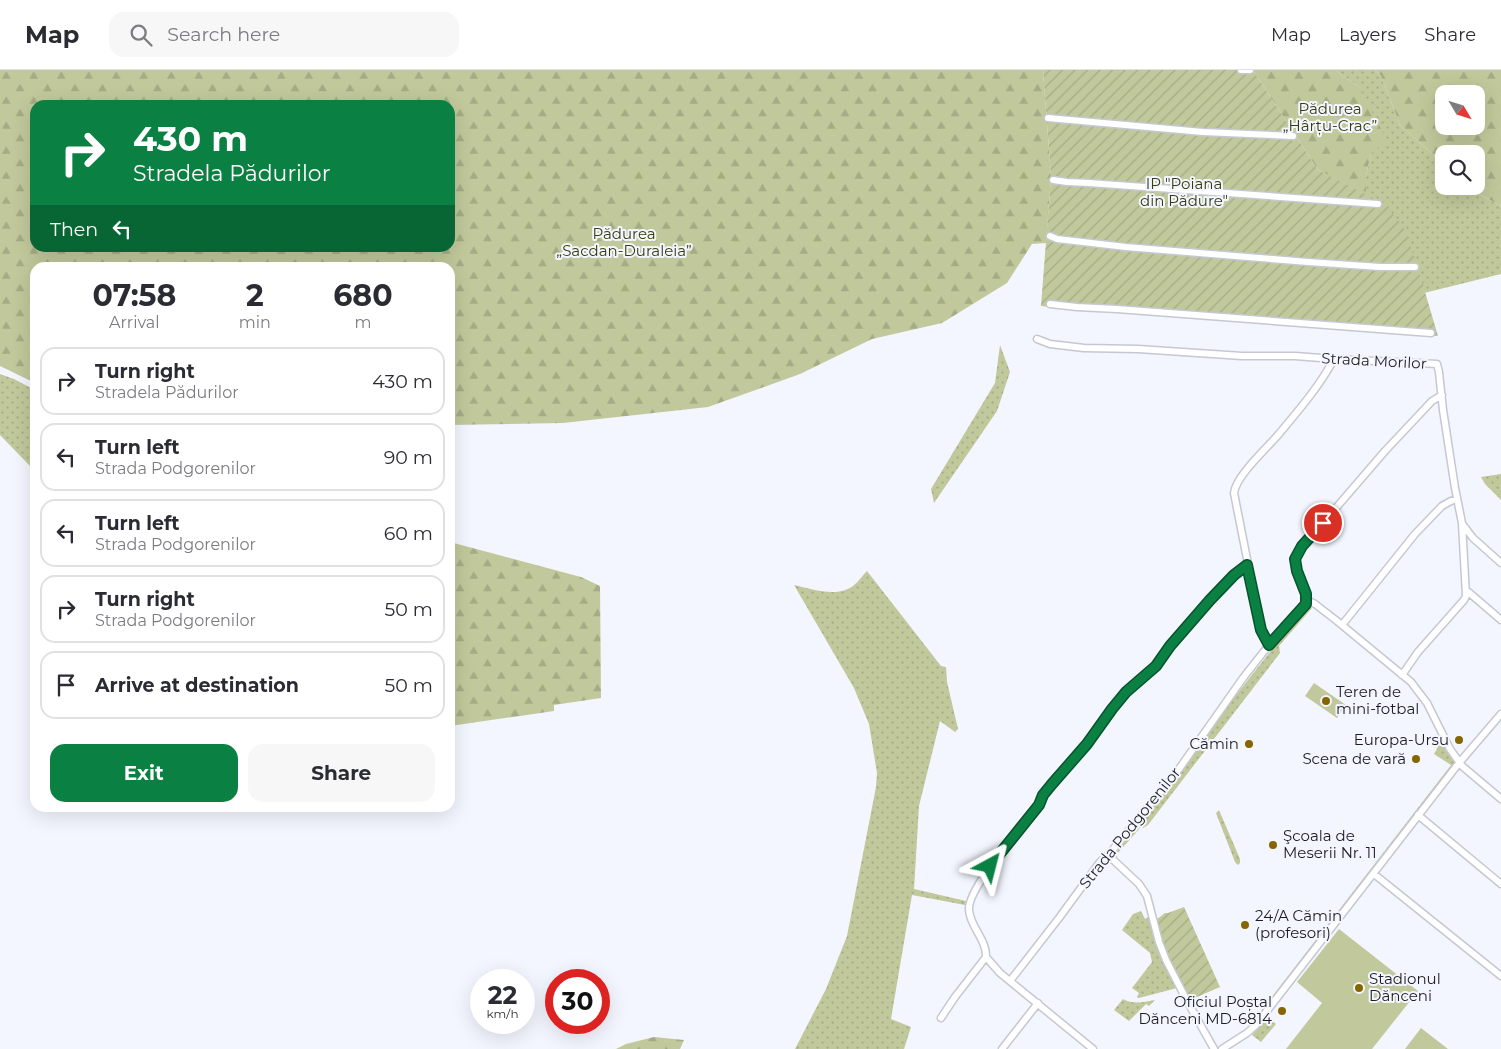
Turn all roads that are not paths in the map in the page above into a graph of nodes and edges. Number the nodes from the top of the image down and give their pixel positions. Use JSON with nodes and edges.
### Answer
{"nodes":[{"id":1,"x":1241,"y":70,"type":"edge"},
{"id":2,"x":1250,"y":70,"type":"edge"},
{"id":3,"x":1048,"y":118,"type":"dead end"},
{"id":4,"x":1293,"y":136,"type":"dead end"},
{"id":5,"x":1052,"y":180,"type":"dead end"},
{"id":6,"x":1378,"y":204,"type":"dead end"},
{"id":7,"x":1050,"y":236,"type":"dead end"},
{"id":8,"x":1415,"y":267,"type":"dead end"},
{"id":9,"x":1050,"y":304,"type":"dead end"},
{"id":10,"x":1431,"y":333,"type":"dead end"},
{"id":11,"x":1037,"y":339,"type":"dead end"},
{"id":12,"x":1334,"y":359,"type":"junction"},
{"id":13,"x":1442,"y":395,"type":"junction"},
{"id":14,"x":1456,"y":499,"type":"junction"},
{"id":15,"x":1462,"y":523,"type":"junction"},
{"id":16,"x":1501,"y":563,"type":"edge"},
{"id":17,"x":1247,"y":565,"type":"junction"},
{"id":18,"x":1466,"y":590,"type":"junction"},
{"id":19,"x":1307,"y":600,"type":"junction"},
{"id":20,"x":1501,"y":620,"type":"edge"},
{"id":21,"x":1342,"y":625,"type":"junction"},
{"id":22,"x":1269,"y":645,"type":"junction"},
{"id":23,"x":1402,"y":675,"type":"junction"},
{"id":24,"x":1501,"y":714,"type":"edge"},
{"id":25,"x":1459,"y":763,"type":"junction"},
{"id":26,"x":1501,"y":799,"type":"edge"},
{"id":27,"x":1418,"y":815,"type":"junction"},
{"id":28,"x":1108,"y":856,"type":"junction"},
{"id":29,"x":1374,"y":874,"type":"junction"},
{"id":30,"x":1501,"y":884,"type":"edge"},
{"id":31,"x":986,"y":957,"type":"junction"},
{"id":32,"x":1501,"y":976,"type":"edge"},
{"id":33,"x":1010,"y":980,"type":"junction"},
{"id":34,"x":1038,"y":1003,"type":"junction"},
{"id":35,"x":941,"y":1018,"type":"dead end"},
{"id":36,"x":1002,"y":1049,"type":"edge"},
{"id":37,"x":1093,"y":1049,"type":"edge"},
{"id":38,"x":1214,"y":1049,"type":"edge"},
{"id":39,"x":1222,"y":1049,"type":"edge"}],
"edges":[{"from":1,"to":2,"type":"street"},
{"from":3,"to":4,"type":"street"},
{"from":5,"to":6,"type":"street"},
{"from":7,"to":8,"type":"street"},
{"from":9,"to":10,"type":"street"},
{"from":11,"to":12,"type":"street","name":"Strada Morilor"},
{"from":12,"to":13,"type":"street","name":"Strada Morilor"},
{"from":12,"to":17,"type":"street"},
{"from":13,"to":14,"type":"street","name":"Strada Morilor"},
{"from":13,"to":19,"type":"street"},
{"from":14,"to":15,"type":"street","name":"Strada Morilor"},
{"from":14,"to":21,"type":"street"},
{"from":15,"to":16,"type":"street"},
{"from":15,"to":18,"type":"street","name":"Strada Morilor"},
{"from":17,"to":22,"type":"street"},
{"from":17,"to":31,"type":"street"},
{"from":18,"to":20,"type":"street"},
{"from":18,"to":23,"type":"street"},
{"from":19,"to":21,"type":"street"},
{"from":19,"to":22,"type":"street","name":"Strada Podgorenilor"},
{"from":21,"to":23,"type":"street"},
{"from":22,"to":28,"type":"street","name":"Strada Podgorenilor"},
{"from":23,"to":25,"type":"street"},
{"from":24,"to":25,"type":"street"},
{"from":25,"to":26,"type":"street"},
{"from":25,"to":27,"type":"street"},
{"from":27,"to":29,"type":"street"},
{"from":27,"to":30,"type":"street"},
{"from":28,"to":33,"type":"street","name":"Strada Podgorenilor"},
{"from":28,"to":38,"type":"street"},
{"from":29,"to":32,"type":"street"},
{"from":29,"to":39,"type":"street"},
{"from":31,"to":33,"type":"street"},
{"from":31,"to":35,"type":"street"},
{"from":33,"to":34,"type":"street"},
{"from":34,"to":36,"type":"street"},
{"from":34,"to":37,"type":"street"}]}
